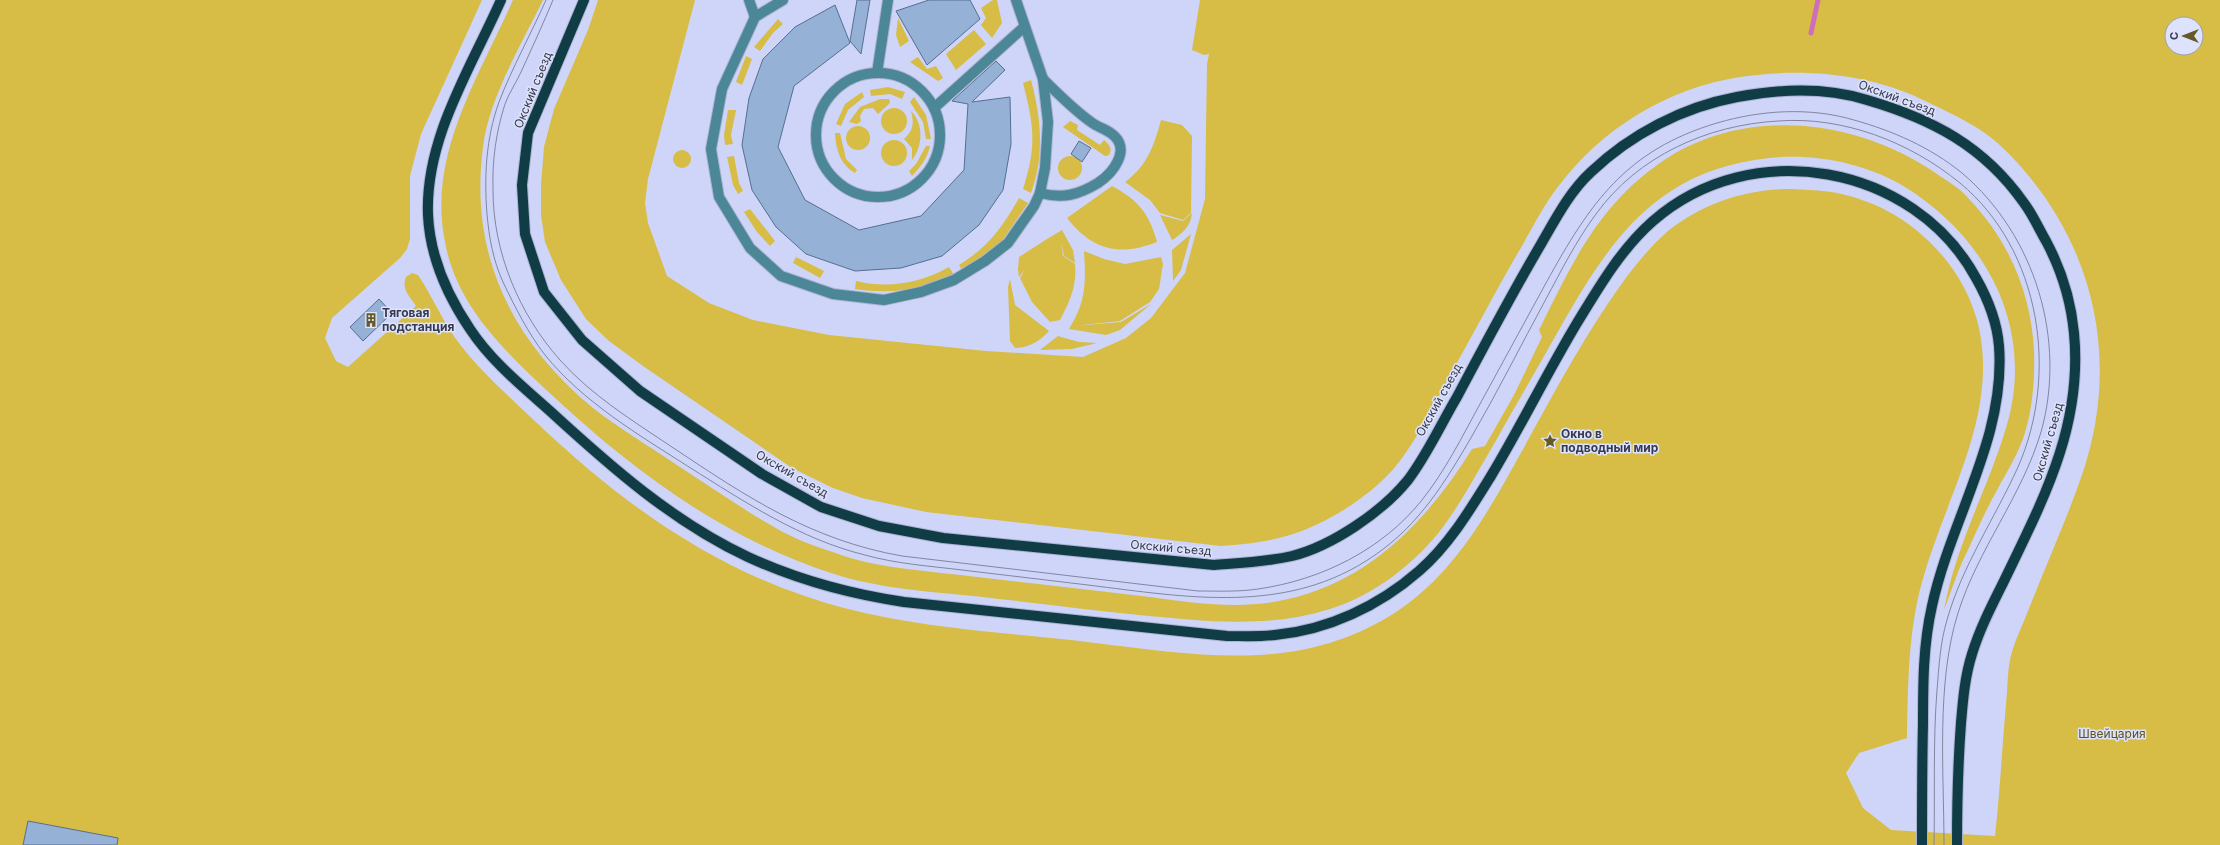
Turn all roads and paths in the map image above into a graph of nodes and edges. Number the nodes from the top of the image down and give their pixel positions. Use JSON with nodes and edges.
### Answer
{"nodes":[{"id":1,"x":500,"y":0,"type":"edge"},
{"id":2,"x":584,"y":0,"type":"edge"},
{"id":3,"x":749,"y":0,"type":"edge"},
{"id":4,"x":783,"y":0,"type":"edge"},
{"id":5,"x":888,"y":0,"type":"edge"},
{"id":6,"x":1016,"y":0,"type":"edge"},
{"id":7,"x":755,"y":17,"type":"junction"},
{"id":8,"x":1024,"y":27,"type":"junction"},
{"id":9,"x":876,"y":73,"type":"junction"},
{"id":10,"x":1043,"y":79,"type":"junction"},
{"id":11,"x":934,"y":108,"type":"junction"},
{"id":12,"x":1040,"y":193,"type":"junction"},
{"id":13,"x":1922,"y":845,"type":"edge"},
{"id":14,"x":1957,"y":845,"type":"edge"}],
"edges":[{"from":1,"to":13,"type":"main road"},
{"from":2,"to":14,"type":"main road","name":"Окский съезд"},
{"from":3,"to":7,"type":"street"},
{"from":4,"to":7,"type":"street"},
{"from":5,"to":9,"type":"street"},
{"from":6,"to":8,"type":"street"},
{"from":7,"to":12,"type":"street"},
{"from":8,"to":10,"type":"street"},
{"from":8,"to":11,"type":"street"},
{"from":9,"to":11,"type":"street"},
{"from":9,"to":11,"type":"street"},
{"from":10,"to":12,"type":"street"},
{"from":10,"to":12,"type":"street"}]}
